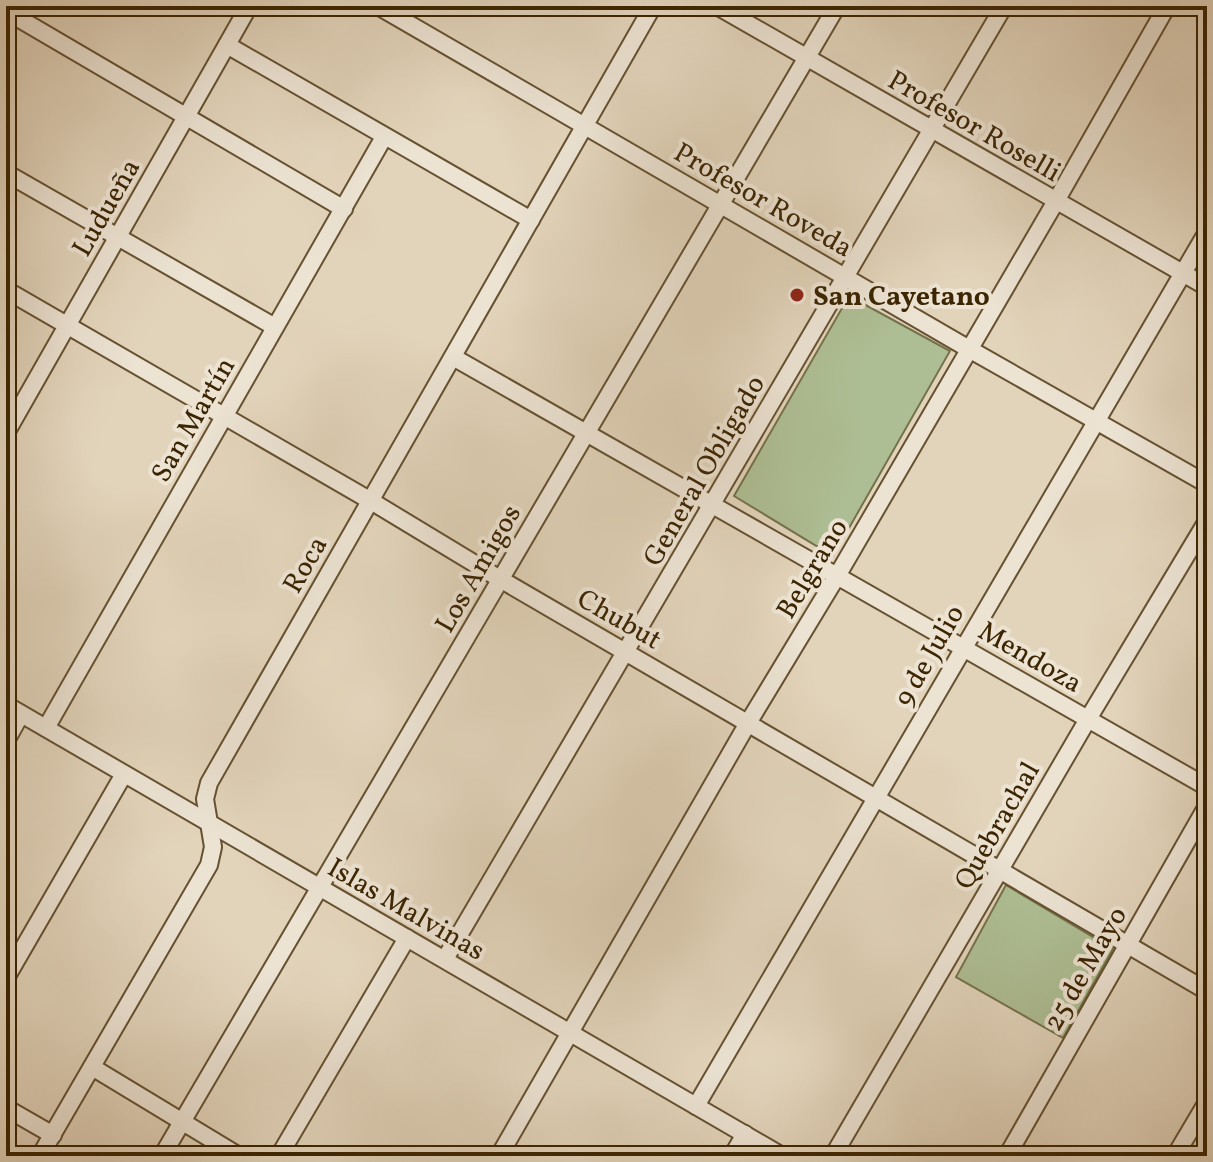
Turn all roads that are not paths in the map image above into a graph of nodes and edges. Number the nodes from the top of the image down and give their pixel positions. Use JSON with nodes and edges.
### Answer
{"nodes":[{"id":1,"x":249,"y":6,"type":"edge"},
{"id":2,"x":378,"y":6,"type":"edge"},
{"id":3,"x":632,"y":6,"type":"edge"},
{"id":4,"x":717,"y":6,"type":"edge"},
{"id":5,"x":837,"y":6,"type":"edge"},
{"id":6,"x":1004,"y":6,"type":"edge"},
{"id":7,"x":1167,"y":6,"type":"edge"},
{"id":8,"x":650,"y":10,"type":"edge"},
{"id":9,"x":6,"y":11,"type":"edge"},
{"id":10,"x":227,"y":45,"type":"junction"},
{"id":11,"x":807,"y":58,"type":"junction"},
{"id":12,"x":186,"y":117,"type":"junction"},
{"id":13,"x":586,"y":125,"type":"junction"},
{"id":14,"x":932,"y":130,"type":"junction"},
{"id":15,"x":384,"y":137,"type":"junction"},
{"id":16,"x":6,"y":173,"type":"edge"},
{"id":17,"x":1056,"y":201,"type":"junction"},
{"id":18,"x":721,"y":205,"type":"junction"},
{"id":19,"x":344,"y":209,"type":"junction"},
{"id":20,"x":531,"y":220,"type":"junction"},
{"id":21,"x":1207,"y":232,"type":"edge"},
{"id":22,"x":118,"y":236,"type":"junction"},
{"id":23,"x":1182,"y":274,"type":"junction"},
{"id":24,"x":846,"y":277,"type":"junction"},
{"id":25,"x":1207,"y":287,"type":"edge"},
{"id":26,"x":6,"y":290,"type":"edge"},
{"id":27,"x":67,"y":325,"type":"junction"},
{"id":28,"x":275,"y":327,"type":"junction"},
{"id":29,"x":969,"y":349,"type":"junction"},
{"id":30,"x":453,"y":357,"type":"junction"},
{"id":31,"x":223,"y":416,"type":"junction"},
{"id":32,"x":1097,"y":421,"type":"junction"},
{"id":33,"x":586,"y":432,"type":"junction"},
{"id":34,"x":6,"y":433,"type":"edge"},
{"id":35,"x":1207,"y":484,"type":"edge"},
{"id":36,"x":371,"y":501,"type":"junction"},
{"id":37,"x":713,"y":504,"type":"junction"},
{"id":38,"x":1207,"y":521,"type":"edge"},
{"id":39,"x":837,"y":576,"type":"junction"},
{"id":40,"x":500,"y":579,"type":"junction"},
{"id":41,"x":963,"y":647,"type":"junction"},
{"id":42,"x":626,"y":651,"type":"junction"},
{"id":43,"x":6,"y":705,"type":"edge"},
{"id":44,"x":21,"y":714,"type":"junction"},
{"id":45,"x":1088,"y":719,"type":"junction"},
{"id":46,"x":748,"y":723,"type":"junction"},
{"id":47,"x":46,"y":728,"type":"junction"},
{"id":48,"x":6,"y":741,"type":"edge"},
{"id":49,"x":124,"y":774,"type":"junction"},
{"id":50,"x":1207,"y":787,"type":"edge"},
{"id":51,"x":876,"y":797,"type":"junction"},
{"id":52,"x":1207,"y":806,"type":"edge"},
{"id":53,"x":209,"y":823,"type":"junction"},
{"id":54,"x":1000,"y":870,"type":"junction"},
{"id":55,"x":320,"y":887,"type":"junction"},
{"id":56,"x":407,"y":938,"type":"junction"},
{"id":57,"x":1128,"y":944,"type":"junction"},
{"id":58,"x":445,"y":959,"type":"junction"},
{"id":59,"x":6,"y":978,"type":"edge"},
{"id":60,"x":1207,"y":991,"type":"edge"},
{"id":61,"x":569,"y":1033,"type":"junction"},
{"id":62,"x":92,"y":1067,"type":"junction"},
{"id":63,"x":1206,"y":1104,"type":"edge"},
{"id":64,"x":696,"y":1106,"type":"junction"},
{"id":65,"x":6,"y":1108,"type":"edge"},
{"id":66,"x":182,"y":1122,"type":"junction"},
{"id":67,"x":745,"y":1134,"type":"junction"},
{"id":68,"x":53,"y":1135,"type":"junction"},
{"id":69,"x":40,"y":1156,"type":"edge"},
{"id":70,"x":162,"y":1156,"type":"edge"},
{"id":71,"x":239,"y":1156,"type":"edge"},
{"id":72,"x":279,"y":1156,"type":"edge"},
{"id":73,"x":499,"y":1156,"type":"edge"},
{"id":74,"x":732,"y":1156,"type":"edge"},
{"id":75,"x":782,"y":1156,"type":"edge"},
{"id":76,"x":833,"y":1156,"type":"edge"},
{"id":77,"x":1007,"y":1156,"type":"edge"},
{"id":78,"x":1175,"y":1156,"type":"edge"}],
"edges":[{"from":1,"to":10,"type":"street","name":"Ludueña"},
{"from":2,"to":13,"type":"street","name":"Profesor Roveda"},
{"from":3,"to":8,"type":"street"},
{"from":4,"to":11,"type":"street","name":"Profesor Roselli"},
{"from":5,"to":11,"type":"street","name":"Los Amigos"},
{"from":6,"to":14,"type":"street","name":"General Obligado"},
{"from":7,"to":17,"type":"street","name":"Belgrano"},
{"from":8,"to":13,"type":"street","name":"Roca"},
{"from":9,"to":12,"type":"street"},
{"from":10,"to":12,"type":"street","name":"Ludueña"},
{"from":10,"to":15,"type":"street"},
{"from":11,"to":14,"type":"street","name":"Profesor Roselli"},
{"from":11,"to":18,"type":"street","name":"Los Amigos"},
{"from":12,"to":19,"type":"street"},
{"from":12,"to":22,"type":"street","name":"Ludueña"},
{"from":13,"to":18,"type":"street","name":"Profesor Roveda"},
{"from":13,"to":20,"type":"street","name":"Roca"},
{"from":14,"to":17,"type":"street","name":"Profesor Roselli"},
{"from":14,"to":24,"type":"street","name":"General Obligado"},
{"from":15,"to":19,"type":"street","name":"San Martín"},
{"from":15,"to":20,"type":"street"},
{"from":16,"to":22,"type":"street"},
{"from":17,"to":23,"type":"street","name":"Profesor Roselli"},
{"from":17,"to":29,"type":"street","name":"Belgrano"},
{"from":18,"to":24,"type":"street","name":"Profesor Roveda"},
{"from":18,"to":33,"type":"street","name":"Los Amigos"},
{"from":19,"to":28,"type":"street","name":"San Martín"},
{"from":20,"to":30,"type":"street","name":"Roca"},
{"from":21,"to":23,"type":"street","name":"9 de Julio"},
{"from":22,"to":27,"type":"street","name":"Ludueña"},
{"from":22,"to":28,"type":"street"},
{"from":23,"to":25,"type":"street","name":"Profesor Roselli"},
{"from":23,"to":32,"type":"street","name":"9 de Julio"},
{"from":24,"to":29,"type":"street","name":"Profesor Roveda"},
{"from":24,"to":37,"type":"street","name":"General Obligado"},
{"from":26,"to":27,"type":"street","name":"Chubut"},
{"from":27,"to":31,"type":"street","name":"Chubut"},
{"from":27,"to":34,"type":"street","name":"Ludueña"},
{"from":28,"to":31,"type":"street","name":"San Martín"},
{"from":29,"to":32,"type":"street","name":"Profesor Roveda"},
{"from":29,"to":39,"type":"street","name":"Belgrano"},
{"from":30,"to":33,"type":"street","name":"Mendoza"},
{"from":30,"to":36,"type":"street","name":"Roca"},
{"from":31,"to":36,"type":"street","name":"Chubut"},
{"from":31,"to":47,"type":"street","name":"San Martín"},
{"from":32,"to":35,"type":"street","name":"Profesor Roveda"},
{"from":32,"to":41,"type":"street","name":"9 de Julio"},
{"from":33,"to":37,"type":"street","name":"Mendoza"},
{"from":33,"to":40,"type":"street","name":"Los Amigos"},
{"from":36,"to":40,"type":"street","name":"Chubut"},
{"from":36,"to":53,"type":"street","name":"Roca"},
{"from":37,"to":39,"type":"street","name":"Mendoza"},
{"from":37,"to":42,"type":"street","name":"General Obligado"},
{"from":38,"to":45,"type":"street","name":"Quebrachal"},
{"from":39,"to":41,"type":"street","name":"Mendoza"},
{"from":39,"to":46,"type":"street","name":"Belgrano"},
{"from":40,"to":42,"type":"street","name":"Chubut"},
{"from":40,"to":55,"type":"street","name":"Los Amigos"},
{"from":41,"to":45,"type":"street","name":"Mendoza"},
{"from":41,"to":51,"type":"street","name":"9 de Julio"},
{"from":42,"to":46,"type":"street","name":"Chubut"},
{"from":42,"to":58,"type":"street","name":"General Obligado"},
{"from":43,"to":44,"type":"street","name":"Islas Malvinas"},
{"from":44,"to":47,"type":"street","name":"Islas Malvinas"},
{"from":44,"to":48,"type":"street"},
{"from":45,"to":50,"type":"street","name":"Mendoza"},
{"from":45,"to":54,"type":"street","name":"Quebrachal"},
{"from":46,"to":51,"type":"street","name":"Chubut"},
{"from":46,"to":61,"type":"street","name":"Belgrano"},
{"from":47,"to":49,"type":"street","name":"Islas Malvinas"},
{"from":49,"to":53,"type":"street","name":"Islas Malvinas"},
{"from":49,"to":59,"type":"street"},
{"from":51,"to":54,"type":"street","name":"Chubut"},
{"from":51,"to":64,"type":"street","name":"9 de Julio"},
{"from":52,"to":57,"type":"street","name":"25 de Mayo"},
{"from":53,"to":55,"type":"street","name":"Islas Malvinas"},
{"from":53,"to":62,"type":"street","name":"Roca"},
{"from":54,"to":57,"type":"street","name":"Chubut"},
{"from":54,"to":76,"type":"street","name":"Quebrachal"},
{"from":55,"to":56,"type":"street","name":"Islas Malvinas"},
{"from":55,"to":66,"type":"street","name":"Los Amigos"},
{"from":56,"to":58,"type":"street","name":"Islas Malvinas"},
{"from":56,"to":72,"type":"street"},
{"from":57,"to":60,"type":"street","name":"Chubut"},
{"from":57,"to":77,"type":"street","name":"25 de Mayo"},
{"from":58,"to":61,"type":"street","name":"Islas Malvinas"},
{"from":61,"to":64,"type":"street","name":"Islas Malvinas"},
{"from":61,"to":73,"type":"street","name":"Belgrano"},
{"from":62,"to":66,"type":"street"},
{"from":62,"to":68,"type":"street","name":"Roca"},
{"from":63,"to":78,"type":"street"},
{"from":64,"to":67,"type":"street","name":"Islas Malvinas"},
{"from":65,"to":68,"type":"street"},
{"from":66,"to":70,"type":"street","name":"Los Amigos"},
{"from":66,"to":71,"type":"street"},
{"from":67,"to":74,"type":"street"},
{"from":67,"to":75,"type":"street","name":"Islas Malvinas"},
{"from":68,"to":69,"type":"street","name":"Roca"}]}
